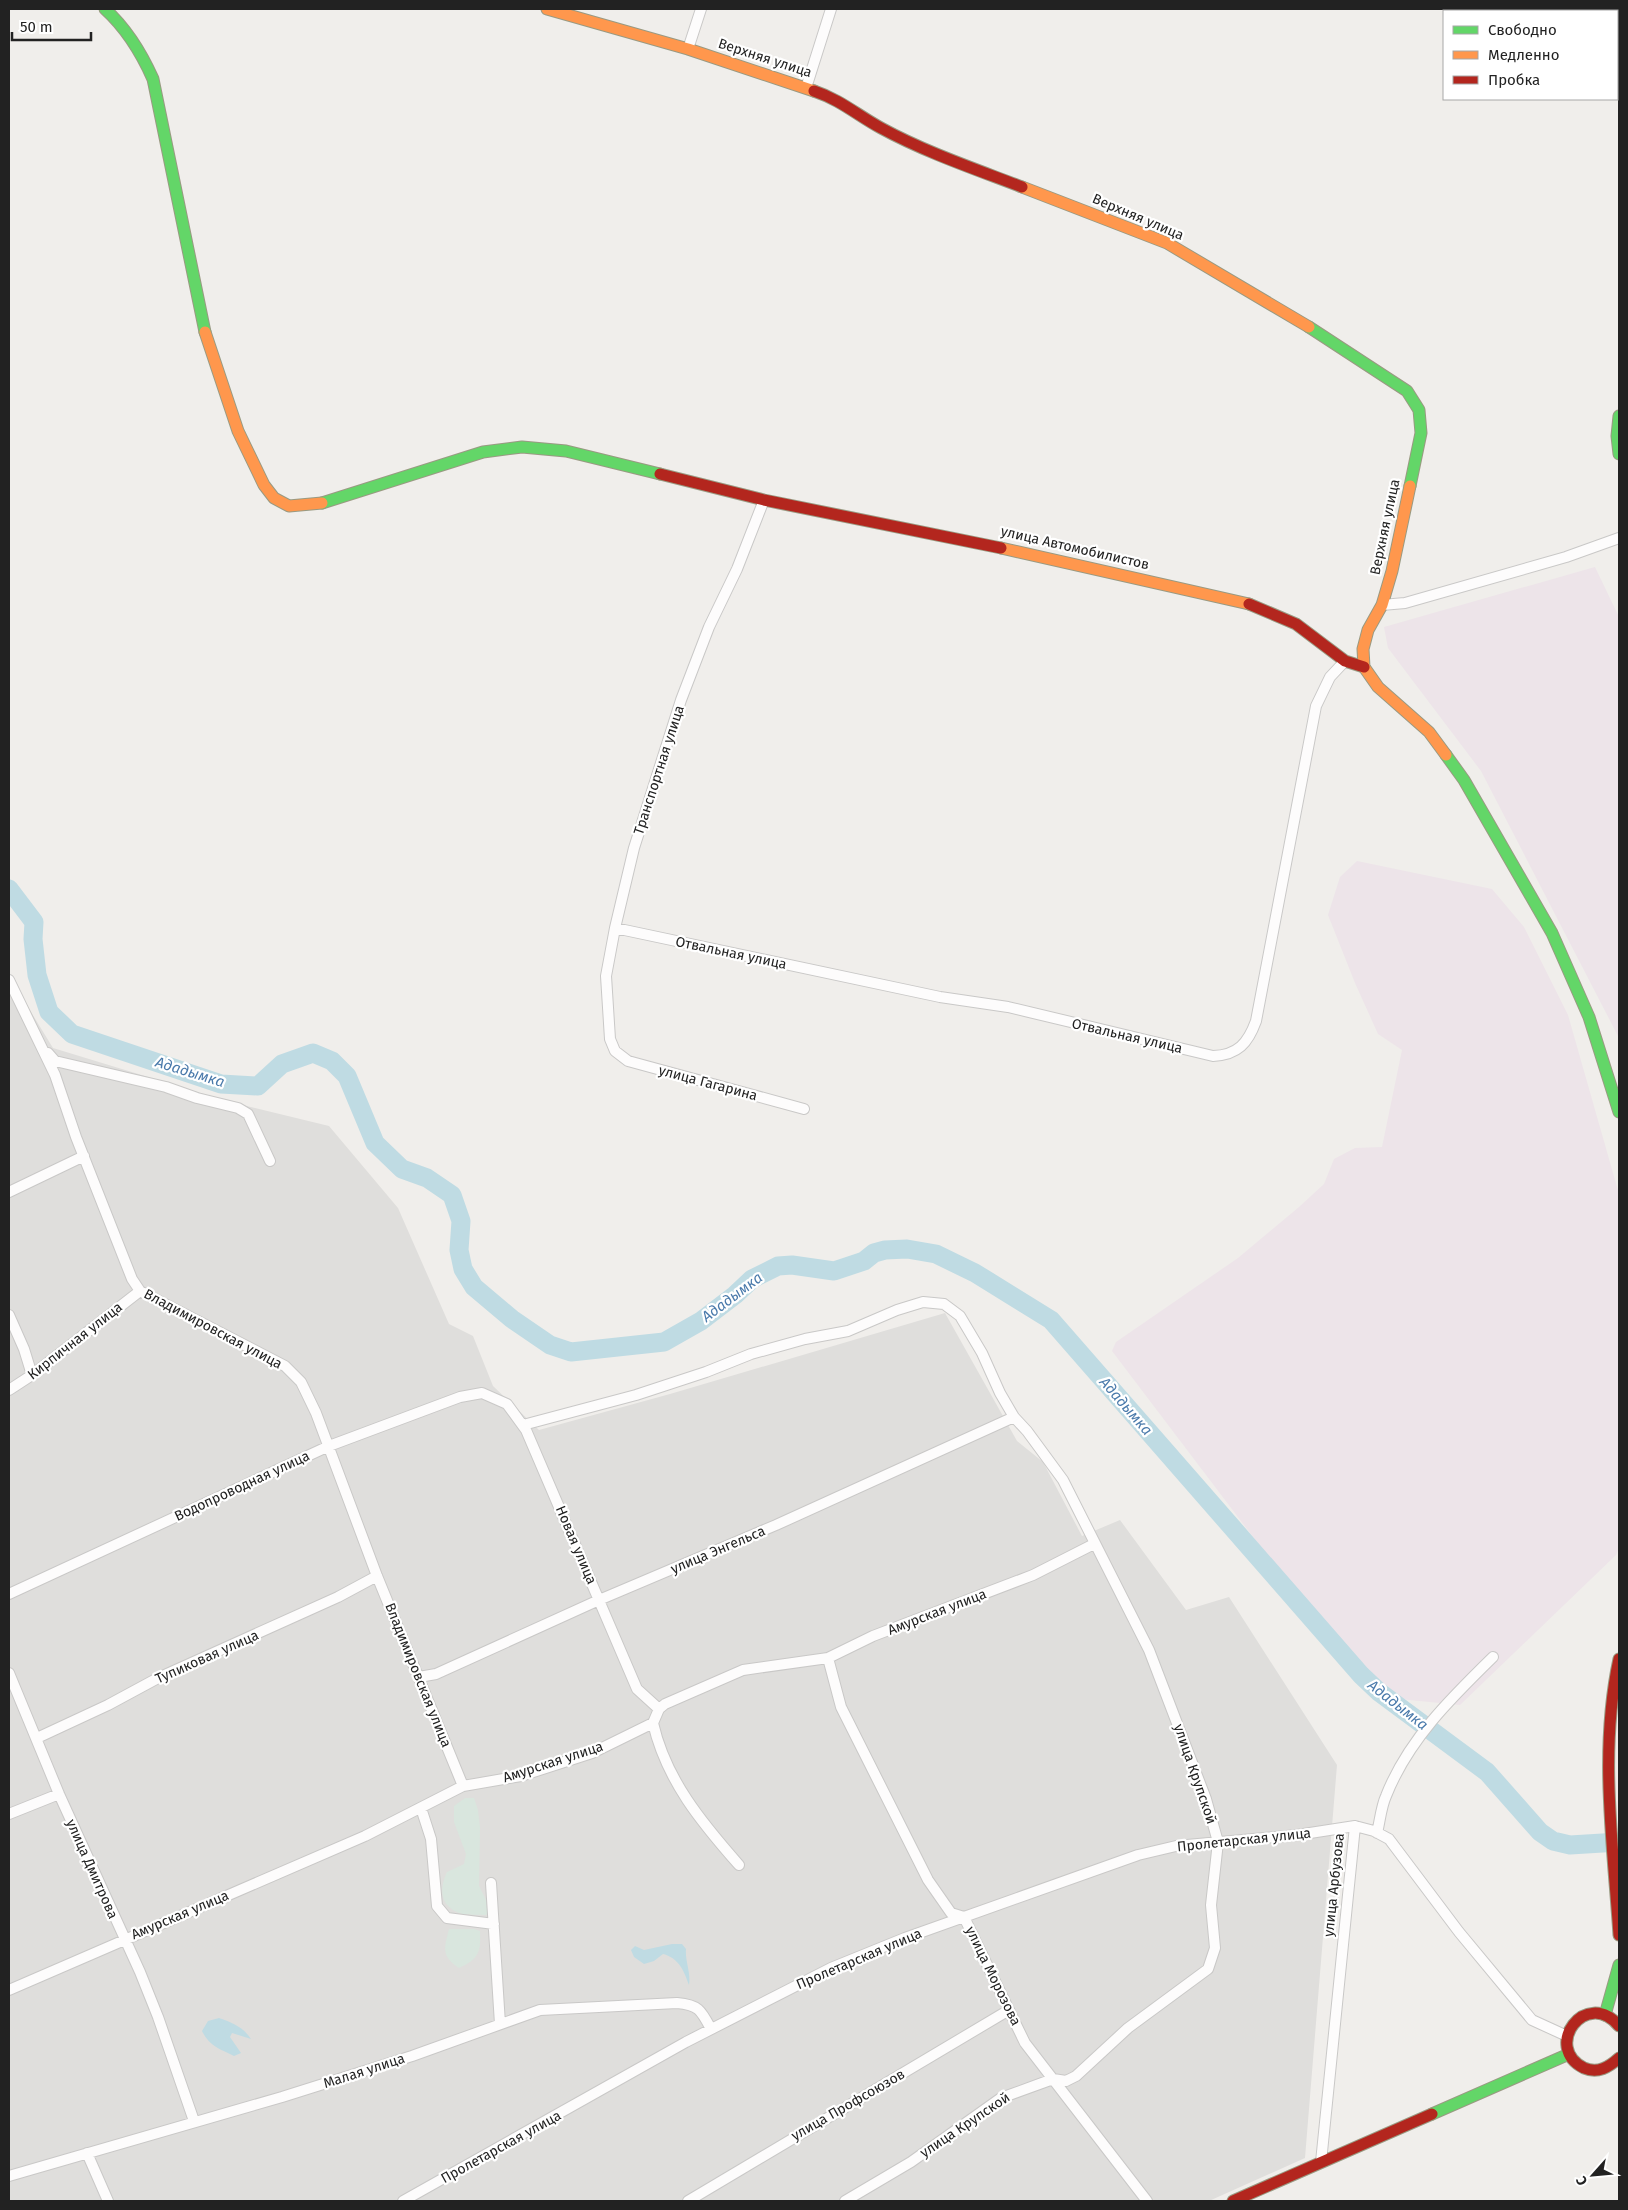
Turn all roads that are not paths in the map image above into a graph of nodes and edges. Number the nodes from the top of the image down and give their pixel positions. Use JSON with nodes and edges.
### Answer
{"nodes":[{"id":1,"x":105,"y":9,"type":"edge"},
{"id":2,"x":701,"y":9,"type":"edge"},
{"id":3,"x":831,"y":9,"type":"edge"},
{"id":4,"x":554,"y":10,"type":"edge"},
{"id":5,"x":688,"y":49,"type":"junction"},
{"id":6,"x":806,"y":88,"type":"junction"},
{"id":7,"x":1619,"y":416,"type":"edge"},
{"id":8,"x":1619,"y":454,"type":"edge"},
{"id":9,"x":764,"y":500,"type":"junction"},
{"id":10,"x":1619,"y":538,"type":"edge"},
{"id":11,"x":1382,"y":605,"type":"junction"},
{"id":12,"x":1345,"y":661,"type":"junction"},
{"id":13,"x":1364,"y":667,"type":"junction"},
{"id":14,"x":615,"y":928,"type":"junction"},
{"id":15,"x":9,"y":980,"type":"edge"},
{"id":16,"x":42,"y":1046,"type":"junction"},
{"id":17,"x":615,"y":1051,"type":"joint"},
{"id":18,"x":804,"y":1109,"type":"dead end"},
{"id":19,"x":1619,"y":1112,"type":"edge"},
{"id":20,"x":84,"y":1156,"type":"junction"},
{"id":21,"x":270,"y":1161,"type":"dead end"},
{"id":22,"x":9,"y":1192,"type":"edge"},
{"id":23,"x":140,"y":1291,"type":"junction"},
{"id":24,"x":9,"y":1315,"type":"edge"},
{"id":25,"x":32,"y":1374,"type":"junction"},
{"id":26,"x":9,"y":1390,"type":"edge"},
{"id":27,"x":482,"y":1393,"type":"joint"},
{"id":28,"x":1014,"y":1417,"type":"junction"},
{"id":29,"x":523,"y":1425,"type":"junction"},
{"id":30,"x":329,"y":1446,"type":"junction"},
{"id":31,"x":1094,"y":1544,"type":"junction"},
{"id":32,"x":377,"y":1576,"type":"junction"},
{"id":33,"x":9,"y":1594,"type":"edge"},
{"id":34,"x":599,"y":1600,"type":"junction"},
{"id":35,"x":1493,"y":1657,"type":"dead end"},
{"id":36,"x":828,"y":1658,"type":"junction"},
{"id":37,"x":1619,"y":1659,"type":"edge"},
{"id":38,"x":9,"y":1673,"type":"edge"},
{"id":39,"x":419,"y":1677,"type":"junction"},
{"id":40,"x":659,"y":1709,"type":"junction"},
{"id":41,"x":654,"y":1723,"type":"junction"},
{"id":42,"x":37,"y":1738,"type":"junction"},
{"id":43,"x":463,"y":1786,"type":"junction"},
{"id":44,"x":58,"y":1794,"type":"junction"},
{"id":45,"x":422,"y":1808,"type":"junction"},
{"id":46,"x":9,"y":1814,"type":"edge"},
{"id":47,"x":1355,"y":1826,"type":"junction"},
{"id":48,"x":1377,"y":1833,"type":"junction"},
{"id":49,"x":1218,"y":1842,"type":"junction"},
{"id":50,"x":739,"y":1865,"type":"dead end"},
{"id":51,"x":491,"y":1883,"type":"dead end"},
{"id":52,"x":964,"y":1917,"type":"junction"},
{"id":53,"x":494,"y":1924,"type":"junction"},
{"id":54,"x":1619,"y":1935,"type":"edge"},
{"id":55,"x":124,"y":1938,"type":"junction"},
{"id":56,"x":1619,"y":1965,"type":"edge"},
{"id":57,"x":9,"y":1990,"type":"edge"},
{"id":58,"x":1008,"y":2010,"type":"junction"},
{"id":59,"x":1605,"y":2015,"type":"junction"},
{"id":60,"x":500,"y":2024,"type":"junction"},
{"id":61,"x":1619,"y":2026,"type":"edge"},
{"id":62,"x":711,"y":2029,"type":"junction"},
{"id":63,"x":1567,"y":2036,"type":"junction"},
{"id":64,"x":1569,"y":2054,"type":"junction"},
{"id":65,"x":1618,"y":2062,"type":"edge"},
{"id":66,"x":1053,"y":2079,"type":"junction"},
{"id":67,"x":194,"y":2121,"type":"junction"},
{"id":68,"x":86,"y":2153,"type":"junction"},
{"id":69,"x":1321,"y":2162,"type":"junction"},
{"id":70,"x":9,"y":2176,"type":"edge"},
{"id":71,"x":408,"y":2200,"type":"edge"},
{"id":72,"x":108,"y":2201,"type":"edge"},
{"id":73,"x":688,"y":2201,"type":"edge"},
{"id":74,"x":845,"y":2201,"type":"edge"},
{"id":75,"x":1147,"y":2201,"type":"edge"},
{"id":76,"x":1233,"y":2201,"type":"edge"}],
"edges":[{"from":1,"to":9,"type":"street","name":"улица Автомобилистов"},
{"from":2,"to":5,"type":"street"},
{"from":3,"to":6,"type":"street"},
{"from":4,"to":5,"type":"street","name":"Верхняя улица"},
{"from":5,"to":6,"type":"street","name":"Верхняя улица"},
{"from":6,"to":11,"type":"street","name":"Верхняя улица"},
{"from":7,"to":8,"type":"street"},
{"from":9,"to":12,"type":"street","name":"улица Автомобилистов"},
{"from":9,"to":14,"type":"street","name":"Транспортная улица"},
{"from":10,"to":11,"type":"street"},
{"from":11,"to":13,"type":"street","name":"Верхняя улица"},
{"from":12,"to":13,"type":"street","name":"улица Автомобилистов"},
{"from":12,"to":14,"type":"street","name":"Отвальная улица"},
{"from":13,"to":19,"type":"street"},
{"from":14,"to":17,"type":"street","name":"Транспортная улица"},
{"from":15,"to":16,"type":"street","name":"Владимировская улица"},
{"from":16,"to":20,"type":"street","name":"Владимировская улица"},
{"from":16,"to":21,"type":"street"},
{"from":17,"to":18,"type":"street","name":"улица Гагарина"},
{"from":20,"to":22,"type":"street"},
{"from":20,"to":23,"type":"street","name":"Владимировская улица"},
{"from":23,"to":25,"type":"street","name":"Кирпичная улица"},
{"from":23,"to":30,"type":"street","name":"Владимировская улица"},
{"from":24,"to":25,"type":"street"},
{"from":25,"to":26,"type":"street","name":"Кирпичная улица"},
{"from":27,"to":29,"type":"street","name":"Новая улица"},
{"from":27,"to":30,"type":"street","name":"Водопроводная улица"},
{"from":28,"to":29,"type":"street","name":"улица Крупской"},
{"from":28,"to":31,"type":"street","name":"улица Крупской"},
{"from":28,"to":34,"type":"street","name":"улица Энгельса"},
{"from":29,"to":34,"type":"street","name":"Новая улица"},
{"from":30,"to":32,"type":"street","name":"Владимировская улица"},
{"from":30,"to":33,"type":"street","name":"Водопроводная улица"},
{"from":31,"to":36,"type":"street","name":"Амурская улица"},
{"from":31,"to":49,"type":"street","name":"улица Крупской"},
{"from":32,"to":39,"type":"street","name":"Владимировская улица"},
{"from":32,"to":42,"type":"street","name":"Тупиковая улица"},
{"from":34,"to":39,"type":"street","name":"улица Энгельса"},
{"from":34,"to":40,"type":"street","name":"Новая улица"},
{"from":35,"to":48,"type":"street"},
{"from":36,"to":40,"type":"street","name":"Амурская улица"},
{"from":36,"to":52,"type":"street","name":"улица Морозова"},
{"from":37,"to":54,"type":"street"},
{"from":38,"to":42,"type":"street","name":"улица Дмитрова"},
{"from":39,"to":43,"type":"street","name":"Владимировская улица"},
{"from":40,"to":41,"type":"street"},
{"from":41,"to":43,"type":"street","name":"Амурская улица"},
{"from":41,"to":50,"type":"street"},
{"from":42,"to":44,"type":"street","name":"улица Дмитрова"},
{"from":43,"to":45,"type":"street","name":"Амурская улица"},
{"from":44,"to":46,"type":"street"},
{"from":44,"to":55,"type":"street","name":"улица Дмитрова"},
{"from":45,"to":53,"type":"street"},
{"from":45,"to":55,"type":"street","name":"Амурская улица"},
{"from":47,"to":48,"type":"street","name":"улица Арбузова"},
{"from":47,"to":49,"type":"street","name":"Пролетарская улица"},
{"from":47,"to":69,"type":"street","name":"улица Арбузова"},
{"from":48,"to":63,"type":"street","name":"улица Арбузова"},
{"from":49,"to":52,"type":"street","name":"Пролетарская улица"},
{"from":49,"to":66,"type":"street","name":"улица Крупской"},
{"from":51,"to":53,"type":"street"},
{"from":52,"to":58,"type":"street","name":"улица Морозова"},
{"from":52,"to":62,"type":"street","name":"Пролетарская улица"},
{"from":53,"to":60,"type":"street"},
{"from":55,"to":57,"type":"street","name":"Амурская улица"},
{"from":55,"to":67,"type":"street","name":"улица Дмитрова"},
{"from":56,"to":59,"type":"street"},
{"from":58,"to":66,"type":"street","name":"улица Морозова"},
{"from":58,"to":73,"type":"street","name":"улица Профсоюзов"},
{"from":59,"to":61,"type":"street"},
{"from":59,"to":63,"type":"street"},
{"from":60,"to":62,"type":"street","name":"Малая улица"},
{"from":60,"to":67,"type":"street","name":"Малая улица"},
{"from":62,"to":71,"type":"street","name":"Пролетарская улица"},
{"from":63,"to":64,"type":"street"},
{"from":64,"to":65,"type":"street"},
{"from":64,"to":69,"type":"street"},
{"from":66,"to":74,"type":"street","name":"улица Крупской"},
{"from":66,"to":75,"type":"street","name":"улица Морозова"},
{"from":67,"to":68,"type":"street","name":"Малая улица"},
{"from":68,"to":70,"type":"street","name":"Малая улица"},
{"from":68,"to":72,"type":"street"},
{"from":69,"to":76,"type":"street"}]}
